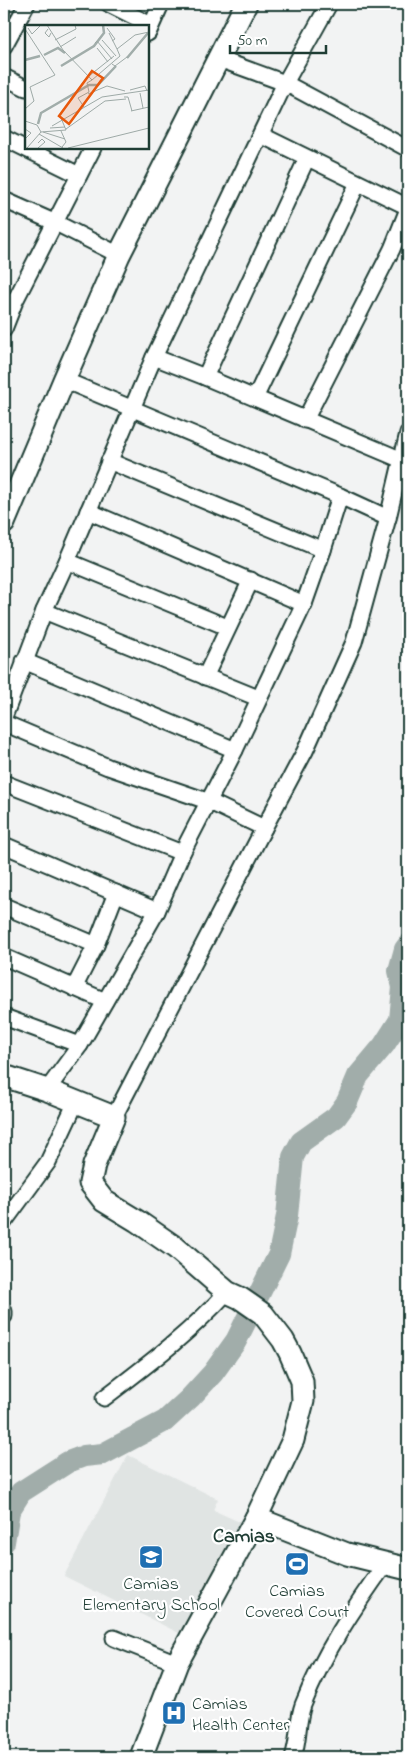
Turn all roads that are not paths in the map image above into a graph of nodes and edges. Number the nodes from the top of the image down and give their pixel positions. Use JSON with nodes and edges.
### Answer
{"nodes":[{"id":1,"x":26,"y":4,"type":"edge"},
{"id":2,"x":108,"y":4,"type":"edge"},
{"id":3,"x":161,"y":4,"type":"edge"},
{"id":4,"x":246,"y":4,"type":"edge"},
{"id":5,"x":328,"y":4,"type":"edge"},
{"id":6,"x":22,"y":23,"type":"edge"},
{"id":7,"x":143,"y":25,"type":"edge"},
{"id":8,"x":150,"y":29,"type":"edge"},
{"id":9,"x":4,"y":46,"type":"edge"},
{"id":10,"x":219,"y":59,"type":"junction"},
{"id":11,"x":4,"y":77,"type":"edge"},
{"id":12,"x":285,"y":83,"type":"junction"},
{"id":13,"x":25,"y":88,"type":"edge"},
{"id":14,"x":261,"y":135,"type":"junction"},
{"id":15,"x":4,"y":138,"type":"edge"},
{"id":16,"x":25,"y":148,"type":"edge"},
{"id":17,"x":26,"y":149,"type":"edge"},
{"id":18,"x":92,"y":149,"type":"edge"},
{"id":19,"x":408,"y":149,"type":"edge"},
{"id":20,"x":307,"y":158,"type":"junction"},
{"id":21,"x":79,"y":175,"type":"junction"},
{"id":22,"x":358,"y":183,"type":"junction"},
{"id":23,"x":4,"y":200,"type":"edge"},
{"id":24,"x":408,"y":208,"type":"edge"},
{"id":25,"x":56,"y":223,"type":"junction"},
{"id":26,"x":120,"y":255,"type":"junction"},
{"id":27,"x":4,"y":328,"type":"edge"},
{"id":28,"x":154,"y":358,"type":"junction"},
{"id":29,"x":204,"y":377,"type":"junction"},
{"id":30,"x":64,"y":380,"type":"junction"},
{"id":31,"x":255,"y":398,"type":"junction"},
{"id":32,"x":133,"y":409,"type":"junction"},
{"id":33,"x":305,"y":420,"type":"junction"},
{"id":34,"x":408,"y":433,"type":"edge"},
{"id":35,"x":402,"y":460,"type":"junction"},
{"id":36,"x":110,"y":461,"type":"junction"},
{"id":37,"x":340,"y":496,"type":"junction"},
{"id":38,"x":88,"y":511,"type":"junction"},
{"id":39,"x":5,"y":517,"type":"edge"},
{"id":40,"x":388,"y":518,"type":"junction"},
{"id":41,"x":323,"y":550,"type":"junction"},
{"id":42,"x":68,"y":562,"type":"junction"},
{"id":43,"x":251,"y":580,"type":"junction"},
{"id":44,"x":304,"y":604,"type":"junction"},
{"id":45,"x":44,"y":611,"type":"junction"},
{"id":46,"x":227,"y":627,"type":"junction"},
{"id":47,"x":24,"y":661,"type":"junction"},
{"id":48,"x":205,"y":677,"type":"junction"},
{"id":49,"x":258,"y":698,"type":"junction"},
{"id":50,"x":4,"y":717,"type":"edge"},
{"id":51,"x":4,"y":723,"type":"edge"},
{"id":52,"x":235,"y":750,"type":"junction"},
{"id":53,"x":4,"y":783,"type":"edge"},
{"id":54,"x":210,"y":802,"type":"junction"},
{"id":55,"x":264,"y":828,"type":"junction"},
{"id":56,"x":4,"y":845,"type":"edge"},
{"id":57,"x":182,"y":853,"type":"junction"},
{"id":58,"x":116,"y":893,"type":"junction"},
{"id":59,"x":4,"y":906,"type":"edge"},
{"id":60,"x":157,"y":911,"type":"junction"},
{"id":61,"x":96,"y":945,"type":"junction"},
{"id":62,"x":4,"y":957,"type":"edge"},
{"id":63,"x":74,"y":988,"type":"junction"},
{"id":64,"x":105,"y":1001,"type":"junction"},
{"id":65,"x":4,"y":1017,"type":"edge"},
{"id":66,"x":80,"y":1045,"type":"junction"},
{"id":67,"x":4,"y":1076,"type":"edge"},
{"id":68,"x":47,"y":1090,"type":"junction"},
{"id":69,"x":76,"y":1102,"type":"junction"},
{"id":70,"x":114,"y":1117,"type":"junction"},
{"id":71,"x":4,"y":1222,"type":"edge"},
{"id":72,"x":234,"y":1295,"type":"junction"},
{"id":73,"x":4,"y":1311,"type":"edge"},
{"id":74,"x":4,"y":1316,"type":"edge"},
{"id":75,"x":104,"y":1398,"type":"dead end"},
{"id":76,"x":256,"y":1518,"type":"junction"},
{"id":77,"x":386,"y":1563,"type":"junction"},
{"id":78,"x":408,"y":1569,"type":"edge"},
{"id":79,"x":114,"y":1638,"type":"dead end"},
{"id":80,"x":176,"y":1663,"type":"junction"},
{"id":81,"x":141,"y":1757,"type":"edge"},
{"id":82,"x":293,"y":1757,"type":"edge"}],
"edges":[{"from":1,"to":6,"type":"street"},
{"from":2,"to":7,"type":"street"},
{"from":3,"to":8,"type":"street"},
{"from":4,"to":10,"type":"street"},
{"from":5,"to":12,"type":"street"},
{"from":6,"to":9,"type":"street"},
{"from":10,"to":12,"type":"street"},
{"from":10,"to":26,"type":"street"},
{"from":11,"to":13,"type":"street"},
{"from":12,"to":14,"type":"street"},
{"from":12,"to":19,"type":"street"},
{"from":14,"to":20,"type":"street"},
{"from":14,"to":28,"type":"street"},
{"from":15,"to":16,"type":"street"},
{"from":17,"to":21,"type":"street"},
{"from":18,"to":21,"type":"street"},
{"from":20,"to":22,"type":"street"},
{"from":20,"to":29,"type":"street"},
{"from":21,"to":25,"type":"street"},
{"from":22,"to":24,"type":"street"},
{"from":22,"to":31,"type":"street"},
{"from":23,"to":25,"type":"street"},
{"from":24,"to":33,"type":"street"},
{"from":25,"to":26,"type":"street"},
{"from":25,"to":27,"type":"street"},
{"from":26,"to":30,"type":"street"},
{"from":28,"to":29,"type":"street"},
{"from":28,"to":32,"type":"street"},
{"from":29,"to":31,"type":"street"},
{"from":30,"to":32,"type":"street"},
{"from":30,"to":39,"type":"street"},
{"from":31,"to":33,"type":"street"},
{"from":32,"to":36,"type":"street"},
{"from":32,"to":37,"type":"street"},
{"from":33,"to":35,"type":"street"},
{"from":34,"to":35,"type":"street"},
{"from":35,"to":40,"type":"street"},
{"from":36,"to":38,"type":"street"},
{"from":36,"to":41,"type":"street"},
{"from":37,"to":40,"type":"street"},
{"from":37,"to":41,"type":"street"},
{"from":38,"to":42,"type":"street"},
{"from":38,"to":43,"type":"street"},
{"from":40,"to":55,"type":"street"},
{"from":41,"to":44,"type":"street"},
{"from":42,"to":45,"type":"street"},
{"from":42,"to":46,"type":"street"},
{"from":43,"to":44,"type":"street"},
{"from":43,"to":46,"type":"street"},
{"from":44,"to":49,"type":"street"},
{"from":45,"to":47,"type":"street"},
{"from":45,"to":48,"type":"street"},
{"from":46,"to":48,"type":"street"},
{"from":47,"to":50,"type":"street"},
{"from":47,"to":52,"type":"street"},
{"from":48,"to":49,"type":"street"},
{"from":49,"to":52,"type":"street"},
{"from":51,"to":54,"type":"street"},
{"from":52,"to":54,"type":"street"},
{"from":53,"to":57,"type":"street"},
{"from":54,"to":55,"type":"street"},
{"from":54,"to":57,"type":"street"},
{"from":55,"to":70,"type":"street"},
{"from":56,"to":58,"type":"street"},
{"from":57,"to":60,"type":"street"},
{"from":58,"to":60,"type":"street"},
{"from":58,"to":61,"type":"street"},
{"from":59,"to":61,"type":"street"},
{"from":60,"to":64,"type":"street"},
{"from":61,"to":63,"type":"street"},
{"from":62,"to":63,"type":"street"},
{"from":63,"to":64,"type":"street"},
{"from":64,"to":66,"type":"street"},
{"from":65,"to":66,"type":"street"},
{"from":66,"to":68,"type":"street"},
{"from":67,"to":68,"type":"street"},
{"from":68,"to":69,"type":"street"},
{"from":69,"to":70,"type":"street"},
{"from":69,"to":71,"type":"street"},
{"from":70,"to":72,"type":"street"},
{"from":72,"to":75,"type":"street"},
{"from":72,"to":76,"type":"street"},
{"from":73,"to":74,"type":"street"},
{"from":76,"to":77,"type":"street"},
{"from":76,"to":80,"type":"street"},
{"from":77,"to":78,"type":"street"},
{"from":77,"to":82,"type":"street"},
{"from":79,"to":80,"type":"street"},
{"from":80,"to":81,"type":"street"}]}
